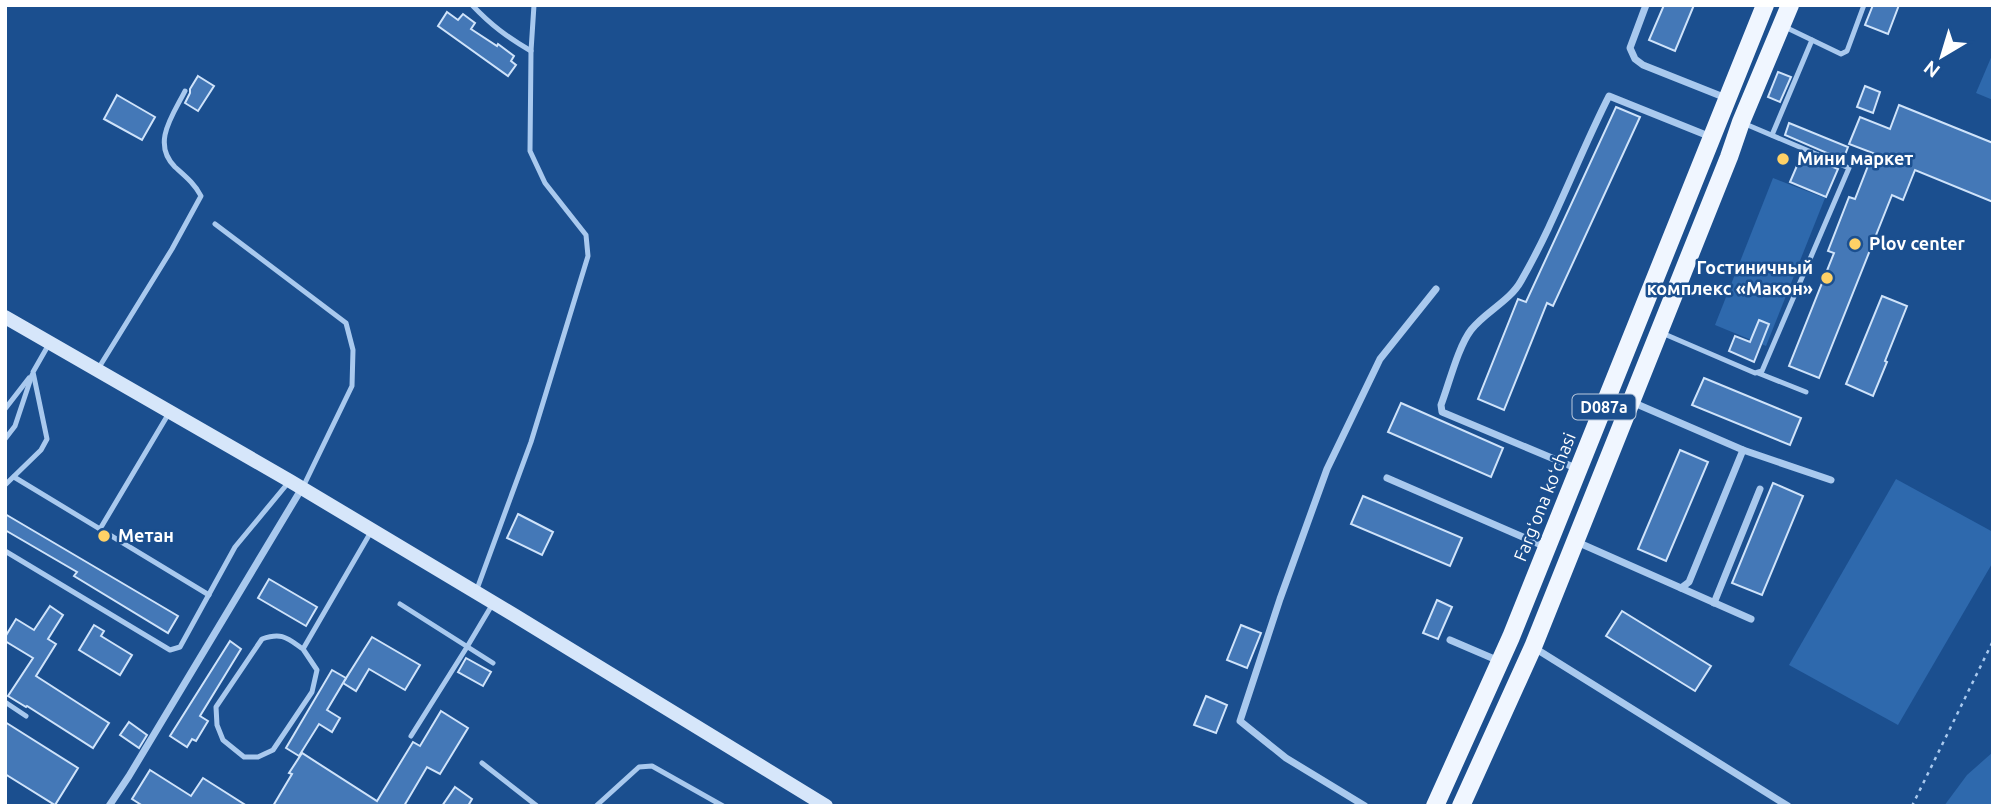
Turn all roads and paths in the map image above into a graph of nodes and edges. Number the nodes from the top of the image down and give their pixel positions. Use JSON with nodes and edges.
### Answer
{"nodes":[{"id":1,"x":472,"y":5,"type":"edge"},
{"id":2,"x":534,"y":5,"type":"edge"},
{"id":3,"x":1646,"y":5,"type":"edge"},
{"id":4,"x":1765,"y":5,"type":"edge"},
{"id":5,"x":1790,"y":5,"type":"edge"},
{"id":6,"x":1864,"y":5,"type":"edge"},
{"id":7,"x":1782,"y":25,"type":"junction"},
{"id":8,"x":1812,"y":40,"type":"junction"},
{"id":9,"x":530,"y":51,"type":"junction"},
{"id":10,"x":185,"y":91,"type":"dead end"},
{"id":11,"x":1728,"y":99,"type":"junction"},
{"id":12,"x":1741,"y":122,"type":"junction"},
{"id":13,"x":1772,"y":135,"type":"junction"},
{"id":14,"x":1712,"y":137,"type":"junction"},
{"id":15,"x":215,"y":224,"type":"dead end"},
{"id":16,"x":1436,"y":289,"type":"dead end"},
{"id":17,"x":5,"y":317,"type":"edge"},
{"id":18,"x":1659,"y":332,"type":"junction"},
{"id":19,"x":49,"y":344,"type":"junction"},
{"id":20,"x":97,"y":371,"type":"junction"},
{"id":21,"x":33,"y":372,"type":"junction"},
{"id":22,"x":1758,"y":373,"type":"junction"},
{"id":23,"x":1806,"y":392,"type":"dead end"},
{"id":24,"x":1632,"y":402,"type":"junction"},
{"id":25,"x":5,"y":409,"type":"edge"},
{"id":26,"x":169,"y":413,"type":"junction"},
{"id":27,"x":5,"y":439,"type":"edge"},
{"id":28,"x":1743,"y":450,"type":"junction"},
{"id":29,"x":1578,"y":469,"type":"junction"},
{"id":30,"x":13,"y":477,"type":"junction"},
{"id":31,"x":1387,"y":478,"type":"dead end"},
{"id":32,"x":1831,"y":480,"type":"dead end"},
{"id":33,"x":5,"y":485,"type":"edge"},
{"id":34,"x":296,"y":485,"type":"junction"},
{"id":35,"x":1759,"y":489,"type":"dead end"},
{"id":36,"x":100,"y":529,"type":"junction"},
{"id":37,"x":372,"y":530,"type":"junction"},
{"id":38,"x":1575,"y":541,"type":"junction"},
{"id":39,"x":1547,"y":547,"type":"junction"},
{"id":40,"x":5,"y":551,"type":"edge"},
{"id":41,"x":1681,"y":588,"type":"junction"},
{"id":42,"x":475,"y":592,"type":"junction"},
{"id":43,"x":209,"y":595,"type":"junction"},
{"id":44,"x":493,"y":603,"type":"junction"},
{"id":45,"x":1714,"y":603,"type":"junction"},
{"id":46,"x":400,"y":604,"type":"dead end"},
{"id":47,"x":1751,"y":619,"type":"dead end"},
{"id":48,"x":1450,"y":640,"type":"dead end"},
{"id":49,"x":1993,"y":641,"type":"edge"},
{"id":50,"x":467,"y":647,"type":"junction"},
{"id":51,"x":1533,"y":647,"type":"junction"},
{"id":52,"x":303,"y":649,"type":"junction"},
{"id":53,"x":1500,"y":661,"type":"junction"},
{"id":54,"x":493,"y":663,"type":"dead end"},
{"id":55,"x":5,"y":702,"type":"edge"},
{"id":56,"x":26,"y":716,"type":"dead end"},
{"id":57,"x":411,"y":736,"type":"dead end"},
{"id":58,"x":482,"y":763,"type":"dead end"},
{"id":59,"x":109,"y":806,"type":"edge"},
{"id":60,"x":537,"y":806,"type":"edge"},
{"id":61,"x":596,"y":806,"type":"edge"},
{"id":62,"x":723,"y":806,"type":"edge"},
{"id":63,"x":826,"y":806,"type":"edge"},
{"id":64,"x":1365,"y":806,"type":"edge"},
{"id":65,"x":1435,"y":806,"type":"edge"},
{"id":66,"x":1461,"y":806,"type":"edge"},
{"id":67,"x":1788,"y":806,"type":"edge"},
{"id":68,"x":1912,"y":806,"type":"edge"}],
"edges":[{"from":1,"to":9,"type":"lane"},
{"from":2,"to":9,"type":"lane"},
{"from":3,"to":11,"type":"street"},
{"from":4,"to":11,"type":"main road","name":"Fargʻona koʻchasi","number":"D087a"},
{"from":5,"to":7,"type":"main road","number":"D087a"},
{"from":6,"to":8,"type":"lane"},
{"from":7,"to":8,"type":"lane"},
{"from":7,"to":12,"type":"main road","number":"D087a"},
{"from":8,"to":13,"type":"lane"},
{"from":9,"to":42,"type":"lane"},
{"from":10,"to":20,"type":"lane"},
{"from":11,"to":14,"type":"main road","name":"Fargʻona koʻchasi","number":"D087a"},
{"from":12,"to":13,"type":"lane"},
{"from":12,"to":18,"type":"main road","number":"D087a"},
{"from":13,"to":22,"type":"lane"},
{"from":14,"to":29,"type":"main road","name":"Fargʻona koʻchasi","number":"D087a"},
{"from":14,"to":29,"type":"street"},
{"from":15,"to":34,"type":"lane"},
{"from":16,"to":64,"type":"street"},
{"from":17,"to":19,"type":"main road"},
{"from":18,"to":22,"type":"lane"},
{"from":18,"to":24,"type":"main road","number":"D087a"},
{"from":19,"to":20,"type":"main road"},
{"from":19,"to":21,"type":"lane"},
{"from":20,"to":26,"type":"main road"},
{"from":21,"to":25,"type":"lane"},
{"from":21,"to":27,"type":"lane"},
{"from":21,"to":30,"type":"lane"},
{"from":22,"to":23,"type":"lane"},
{"from":24,"to":28,"type":"street"},
{"from":24,"to":38,"type":"main road","number":"D087a"},
{"from":26,"to":34,"type":"main road"},
{"from":26,"to":36,"type":"lane"},
{"from":28,"to":32,"type":"street"},
{"from":28,"to":41,"type":"street"},
{"from":29,"to":39,"type":"main road","name":"Fargʻona koʻchasi","number":"D087a"},
{"from":30,"to":33,"type":"lane"},
{"from":30,"to":36,"type":"lane"},
{"from":31,"to":39,"type":"street"},
{"from":34,"to":37,"type":"main road"},
{"from":34,"to":43,"type":"lane"},
{"from":34,"to":59,"type":"street"},
{"from":35,"to":45,"type":"street"},
{"from":36,"to":43,"type":"lane"},
{"from":37,"to":42,"type":"main road"},
{"from":37,"to":52,"type":"lane"},
{"from":38,"to":41,"type":"street"},
{"from":38,"to":51,"type":"main road","number":"D087a"},
{"from":39,"to":53,"type":"main road","name":"Fargʻona koʻchasi","number":"D087a"},
{"from":40,"to":43,"type":"lane"},
{"from":41,"to":45,"type":"street"},
{"from":42,"to":44,"type":"main road"},
{"from":44,"to":50,"type":"lane"},
{"from":44,"to":63,"type":"main road"},
{"from":45,"to":47,"type":"street"},
{"from":46,"to":50,"type":"lane"},
{"from":48,"to":53,"type":"street"},
{"from":49,"to":68,"type":"path"},
{"from":50,"to":54,"type":"lane"},
{"from":50,"to":57,"type":"lane"},
{"from":51,"to":66,"type":"main road","number":"D087a"},
{"from":51,"to":67,"type":"street"},
{"from":52,"to":52,"type":"lane"},
{"from":53,"to":65,"type":"main road","name":"Fargʻona koʻchasi","number":"D087a"},
{"from":55,"to":56,"type":"lane"},
{"from":58,"to":60,"type":"lane"},
{"from":61,"to":62,"type":"lane"}]}
